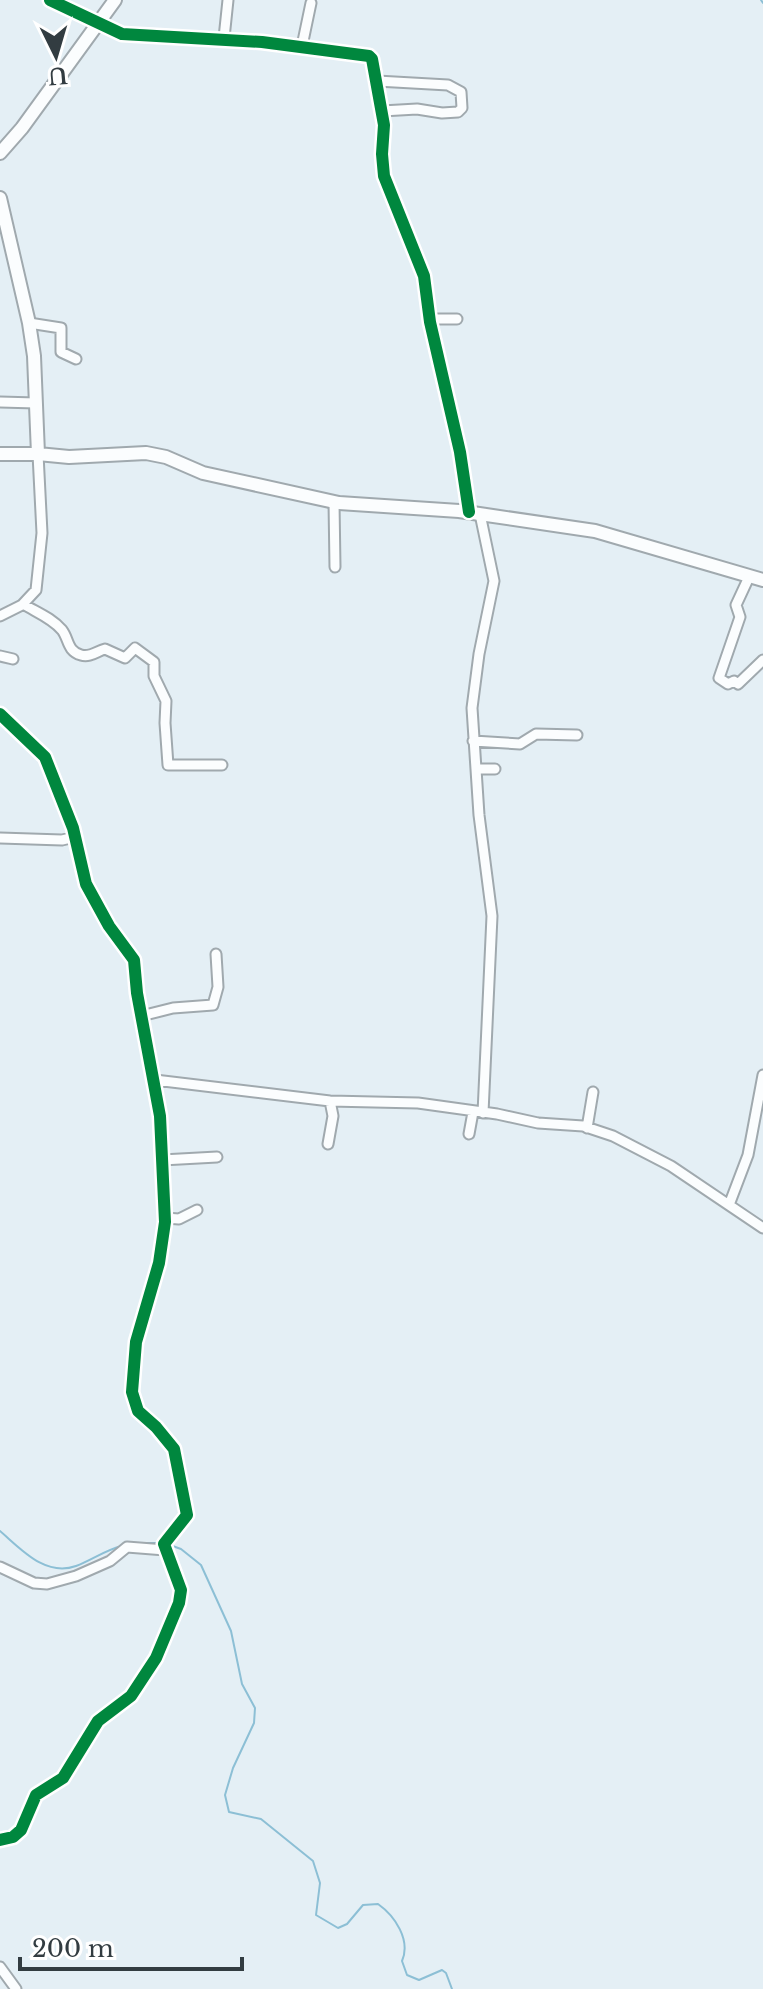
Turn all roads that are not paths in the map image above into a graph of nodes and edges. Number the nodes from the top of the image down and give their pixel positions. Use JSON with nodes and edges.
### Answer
{"nodes":[{"id":1,"x":50,"y":0,"type":"edge"},
{"id":2,"x":115,"y":0,"type":"edge"},
{"id":3,"x":228,"y":0,"type":"edge"},
{"id":4,"x":311,"y":3,"type":"dead end"},
{"id":5,"x":97,"y":24,"type":"junction"},
{"id":6,"x":224,"y":38,"type":"junction"},
{"id":7,"x":302,"y":46,"type":"junction"},
{"id":8,"x":377,"y":81,"type":"junction"},
{"id":9,"x":382,"y":111,"type":"junction"},
{"id":10,"x":0,"y":153,"type":"edge"},
{"id":11,"x":0,"y":198,"type":"edge"},
{"id":12,"x":429,"y":319,"type":"junction"},
{"id":13,"x":457,"y":319,"type":"dead end"},
{"id":14,"x":29,"y":323,"type":"junction"},
{"id":15,"x":76,"y":359,"type":"dead end"},
{"id":16,"x":0,"y":402,"type":"edge"},
{"id":17,"x":36,"y":403,"type":"junction"},
{"id":18,"x":0,"y":454,"type":"edge"},
{"id":19,"x":38,"y":454,"type":"junction"},
{"id":20,"x":334,"y":502,"type":"junction"},
{"id":21,"x":475,"y":513,"type":"junction"},
{"id":22,"x":335,"y":567,"type":"dead end"},
{"id":23,"x":749,"y":577,"type":"junction"},
{"id":24,"x":763,"y":580,"type":"edge"},
{"id":25,"x":23,"y":604,"type":"junction"},
{"id":26,"x":0,"y":616,"type":"edge"},
{"id":27,"x":0,"y":656,"type":"edge"},
{"id":28,"x":13,"y":659,"type":"dead end"},
{"id":29,"x":763,"y":660,"type":"edge"},
{"id":30,"x":0,"y":714,"type":"edge"},
{"id":31,"x":577,"y":735,"type":"dead end"},
{"id":32,"x":473,"y":741,"type":"junction"},
{"id":33,"x":222,"y":765,"type":"dead end"},
{"id":34,"x":476,"y":769,"type":"junction"},
{"id":35,"x":495,"y":769,"type":"dead end"},
{"id":36,"x":75,"y":837,"type":"junction"},
{"id":37,"x":0,"y":838,"type":"edge"},
{"id":38,"x":216,"y":954,"type":"dead end"},
{"id":39,"x":141,"y":1016,"type":"junction"},
{"id":40,"x":763,"y":1075,"type":"edge"},
{"id":41,"x":155,"y":1080,"type":"junction"},
{"id":42,"x":593,"y":1092,"type":"dead end"},
{"id":43,"x":330,"y":1101,"type":"junction"},
{"id":44,"x":478,"y":1112,"type":"junction"},
{"id":45,"x":587,"y":1128,"type":"junction"},
{"id":46,"x":469,"y":1134,"type":"dead end"},
{"id":47,"x":328,"y":1144,"type":"dead end"},
{"id":48,"x":217,"y":1157,"type":"dead end"},
{"id":49,"x":162,"y":1160,"type":"junction"},
{"id":50,"x":729,"y":1205,"type":"junction"},
{"id":51,"x":197,"y":1210,"type":"dead end"},
{"id":52,"x":165,"y":1218,"type":"junction"},
{"id":53,"x":763,"y":1228,"type":"edge"},
{"id":54,"x":165,"y":1547,"type":"junction"},
{"id":55,"x":0,"y":1567,"type":"edge"},
{"id":56,"x":0,"y":1840,"type":"edge"},
{"id":57,"x":0,"y":1967,"type":"edge"},
{"id":58,"x":16,"y":1989,"type":"edge"}],
"edges":[{"from":1,"to":5,"type":"street"},
{"from":2,"to":5,"type":"main road"},
{"from":3,"to":6,"type":"street"},
{"from":4,"to":7,"type":"street"},
{"from":5,"to":6,"type":"street"},
{"from":5,"to":10,"type":"main road"},
{"from":6,"to":7,"type":"street"},
{"from":7,"to":8,"type":"street"},
{"from":8,"to":9,"type":"street"},
{"from":8,"to":9,"type":"street"},
{"from":9,"to":12,"type":"street"},
{"from":11,"to":14,"type":"main road"},
{"from":12,"to":13,"type":"street"},
{"from":12,"to":21,"type":"street"},
{"from":14,"to":15,"type":"street"},
{"from":14,"to":17,"type":"main road"},
{"from":16,"to":17,"type":"street"},
{"from":17,"to":19,"type":"main road"},
{"from":18,"to":19,"type":"main road"},
{"from":19,"to":20,"type":"main road"},
{"from":19,"to":25,"type":"street"},
{"from":20,"to":21,"type":"main road"},
{"from":20,"to":22,"type":"street"},
{"from":21,"to":23,"type":"main road"},
{"from":21,"to":32,"type":"street"},
{"from":23,"to":24,"type":"main road"},
{"from":23,"to":29,"type":"street"},
{"from":25,"to":26,"type":"street"},
{"from":25,"to":33,"type":"street"},
{"from":27,"to":28,"type":"street"},
{"from":30,"to":36,"type":"street"},
{"from":31,"to":32,"type":"street"},
{"from":32,"to":34,"type":"street"},
{"from":34,"to":35,"type":"street"},
{"from":34,"to":44,"type":"street"},
{"from":36,"to":37,"type":"street"},
{"from":36,"to":39,"type":"street"},
{"from":38,"to":39,"type":"street"},
{"from":39,"to":41,"type":"street"},
{"from":40,"to":50,"type":"street"},
{"from":41,"to":43,"type":"street"},
{"from":41,"to":49,"type":"street"},
{"from":42,"to":45,"type":"street"},
{"from":43,"to":44,"type":"street"},
{"from":43,"to":47,"type":"street"},
{"from":44,"to":45,"type":"street"},
{"from":44,"to":46,"type":"street"},
{"from":45,"to":50,"type":"street"},
{"from":48,"to":49,"type":"street"},
{"from":49,"to":52,"type":"street"},
{"from":50,"to":53,"type":"street"},
{"from":51,"to":52,"type":"street"},
{"from":52,"to":54,"type":"street"},
{"from":54,"to":55,"type":"street"},
{"from":54,"to":56,"type":"street"},
{"from":57,"to":58,"type":"street"}]}
